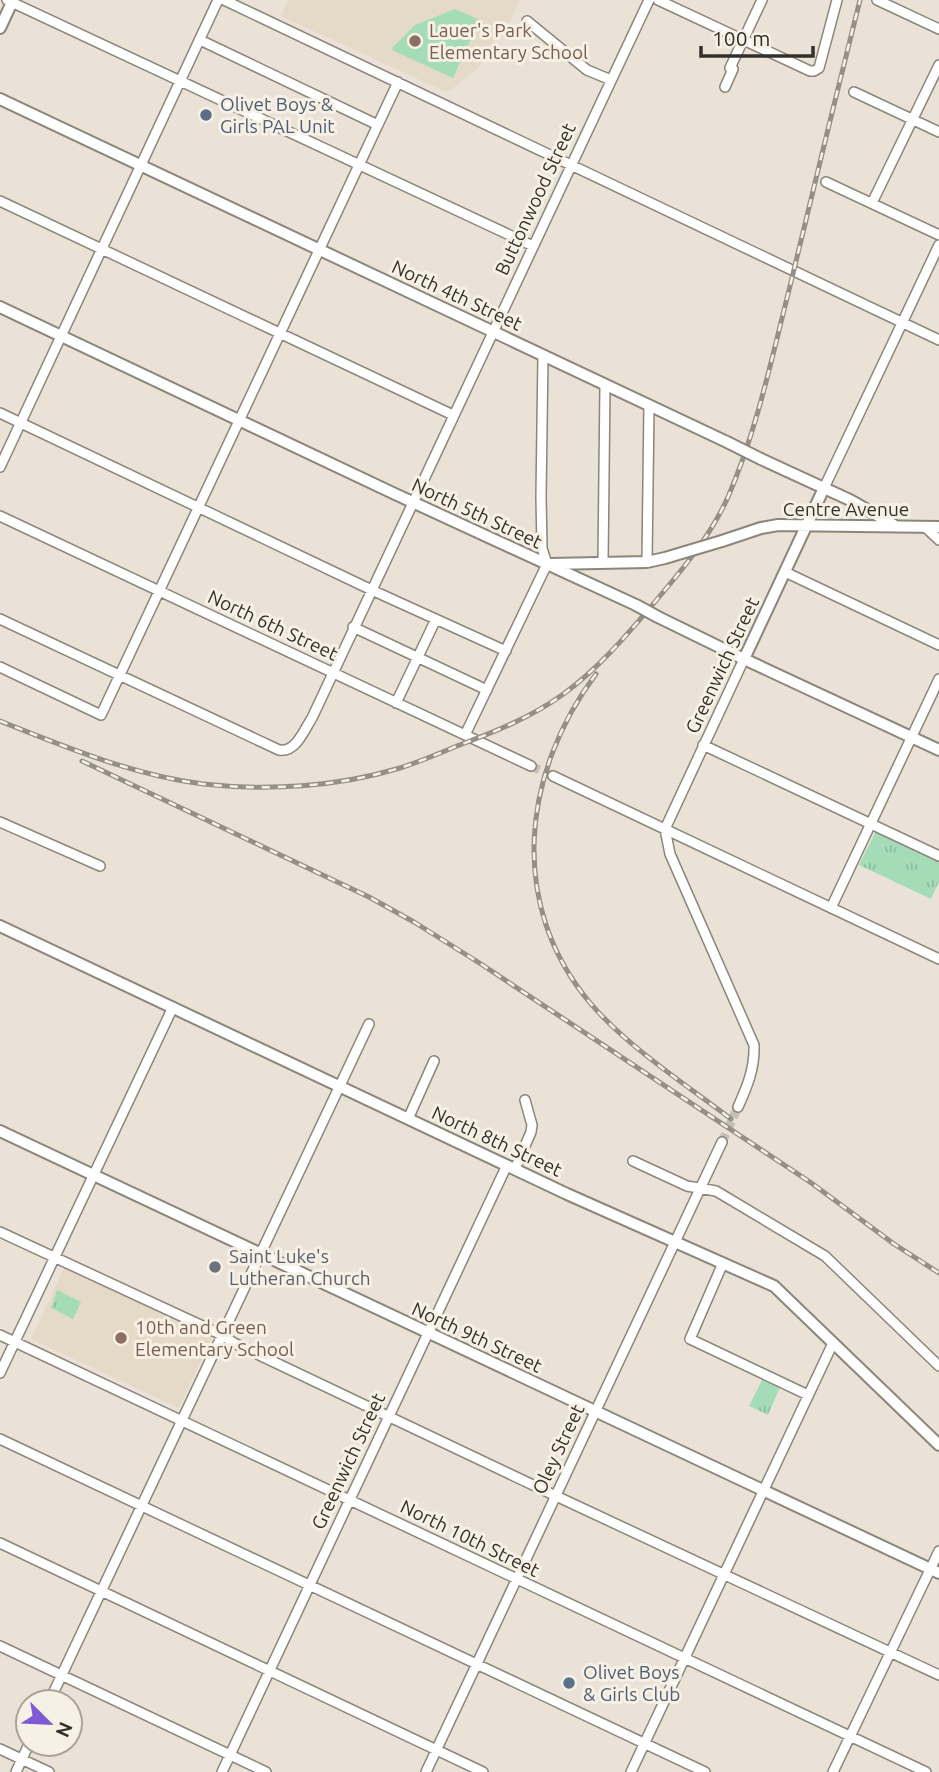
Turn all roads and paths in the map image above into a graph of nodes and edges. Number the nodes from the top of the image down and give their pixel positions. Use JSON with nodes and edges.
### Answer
{"nodes":[{"id":1,"x":218,"y":0,"type":"edge"},
{"id":2,"x":224,"y":0,"type":"edge"},
{"id":3,"x":649,"y":0,"type":"edge"},
{"id":4,"x":658,"y":0,"type":"edge"},
{"id":5,"x":762,"y":0,"type":"edge"},
{"id":6,"x":837,"y":0,"type":"edge"},
{"id":7,"x":877,"y":0,"type":"edge"},
{"id":8,"x":10,"y":1,"type":"edge"},
{"id":9,"x":527,"y":21,"type":"dead end"},
{"id":10,"x":0,"y":28,"type":"edge"},
{"id":11,"x":939,"y":29,"type":"edge"},
{"id":12,"x":200,"y":40,"type":"junction"},
{"id":13,"x":743,"y":40,"type":"junction"},
{"id":14,"x":939,"y":65,"type":"edge"},
{"id":15,"x":611,"y":80,"type":"junction"},
{"id":16,"x":181,"y":81,"type":"junction"},
{"id":17,"x":397,"y":82,"type":"junction"},
{"id":18,"x":725,"y":87,"type":"dead end"},
{"id":19,"x":854,"y":92,"type":"dead end"},
{"id":20,"x":0,"y":99,"type":"edge"},
{"id":21,"x":912,"y":120,"type":"junction"},
{"id":22,"x":378,"y":125,"type":"junction"},
{"id":23,"x":939,"y":132,"type":"edge"},
{"id":24,"x":142,"y":165,"type":"junction"},
{"id":25,"x":571,"y":165,"type":"junction"},
{"id":26,"x":359,"y":166,"type":"junction"},
{"id":27,"x":826,"y":182,"type":"dead end"},
{"id":28,"x":0,"y":201,"type":"edge"},
{"id":29,"x":872,"y":203,"type":"junction"},
{"id":30,"x":939,"y":235,"type":"edge"},
{"id":31,"x":939,"y":245,"type":"edge"},
{"id":32,"x":533,"y":246,"type":"junction"},
{"id":33,"x":102,"y":249,"type":"junction"},
{"id":34,"x":320,"y":249,"type":"junction"},
{"id":35,"x":0,"y":307,"type":"edge"},
{"id":36,"x":902,"y":323,"type":"junction"},
{"id":37,"x":492,"y":332,"type":"junction"},
{"id":38,"x":280,"y":333,"type":"junction"},
{"id":39,"x":61,"y":336,"type":"junction"},
{"id":40,"x":939,"y":340,"type":"edge"},
{"id":41,"x":543,"y":355,"type":"junction"},
{"id":42,"x":605,"y":385,"type":"junction"},
{"id":43,"x":649,"y":405,"type":"junction"},
{"id":44,"x":0,"y":413,"type":"edge"},
{"id":45,"x":453,"y":415,"type":"junction"},
{"id":46,"x":240,"y":420,"type":"junction"},
{"id":47,"x":21,"y":422,"type":"junction"},
{"id":48,"x":0,"y":467,"type":"edge"},
{"id":49,"x":824,"y":488,"type":"junction"},
{"id":50,"x":412,"y":502,"type":"junction"},
{"id":51,"x":199,"y":508,"type":"junction"},
{"id":52,"x":0,"y":516,"type":"edge"},
{"id":53,"x":806,"y":526,"type":"junction"},
{"id":54,"x":897,"y":526,"type":"junction"},
{"id":55,"x":925,"y":527,"type":"junction"},
{"id":56,"x":939,"y":527,"type":"edge"},
{"id":57,"x":939,"y":540,"type":"edge"},
{"id":58,"x":603,"y":562,"type":"junction"},
{"id":59,"x":647,"y":562,"type":"junction"},
{"id":60,"x":547,"y":564,"type":"junction"},
{"id":61,"x":785,"y":572,"type":"junction"},
{"id":62,"x":371,"y":589,"type":"junction"},
{"id":63,"x":159,"y":591,"type":"junction"},
{"id":64,"x":0,"y":619,"type":"edge"},
{"id":65,"x":436,"y":619,"type":"junction"},
{"id":66,"x":353,"y":627,"type":"junction"},
{"id":67,"x":939,"y":645,"type":"edge"},
{"id":68,"x":506,"y":651,"type":"junction"},
{"id":69,"x":418,"y":658,"type":"junction"},
{"id":70,"x":744,"y":659,"type":"junction"},
{"id":71,"x":0,"y":667,"type":"edge"},
{"id":72,"x":332,"y":672,"type":"junction"},
{"id":73,"x":120,"y":675,"type":"junction"},
{"id":74,"x":939,"y":679,"type":"edge"},
{"id":75,"x":487,"y":691,"type":"junction"},
{"id":76,"x":397,"y":703,"type":"junction"},
{"id":77,"x":465,"y":735,"type":"junction"},
{"id":78,"x":912,"y":737,"type":"junction"},
{"id":79,"x":703,"y":746,"type":"junction"},
{"id":80,"x":939,"y":750,"type":"edge"},
{"id":81,"x":531,"y":766,"type":"tunnel mouth"},
{"id":82,"x":553,"y":776,"type":"tunnel mouth"},
{"id":83,"x":0,"y":822,"type":"edge"},
{"id":84,"x":871,"y":824,"type":"junction"},
{"id":85,"x":665,"y":829,"type":"junction"},
{"id":86,"x":939,"y":856,"type":"edge"},
{"id":87,"x":100,"y":866,"type":"dead end"},
{"id":88,"x":831,"y":908,"type":"junction"},
{"id":89,"x":0,"y":926,"type":"edge"},
{"id":90,"x":939,"y":959,"type":"edge"},
{"id":91,"x":173,"y":1007,"type":"junction"},
{"id":92,"x":369,"y":1024,"type":"dead end"},
{"id":93,"x":434,"y":1060,"type":"dead end"},
{"id":94,"x":339,"y":1087,"type":"junction"},
{"id":95,"x":525,"y":1100,"type":"dead end"},
{"id":96,"x":738,"y":1107,"type":"tunnel mouth"},
{"id":97,"x":408,"y":1119,"type":"junction"},
{"id":98,"x":0,"y":1131,"type":"edge"},
{"id":99,"x":722,"y":1142,"type":"tunnel mouth"},
{"id":100,"x":633,"y":1161,"type":"dead end"},
{"id":101,"x":511,"y":1167,"type":"junction"},
{"id":102,"x":93,"y":1175,"type":"junction"},
{"id":103,"x":700,"y":1188,"type":"junction"},
{"id":104,"x":0,"y":1232,"type":"edge"},
{"id":105,"x":675,"y":1241,"type":"junction"},
{"id":106,"x":260,"y":1253,"type":"junction"},
{"id":107,"x":54,"y":1257,"type":"junction"},
{"id":108,"x":723,"y":1263,"type":"junction"},
{"id":109,"x":428,"y":1333,"type":"junction"},
{"id":110,"x":0,"y":1335,"type":"edge"},
{"id":111,"x":222,"y":1335,"type":"junction"},
{"id":112,"x":15,"y":1342,"type":"junction"},
{"id":113,"x":833,"y":1343,"type":"junction"},
{"id":114,"x":939,"y":1366,"type":"edge"},
{"id":115,"x":0,"y":1373,"type":"edge"},
{"id":116,"x":808,"y":1395,"type":"junction"},
{"id":117,"x":595,"y":1413,"type":"junction"},
{"id":118,"x":388,"y":1416,"type":"junction"},
{"id":119,"x":181,"y":1420,"type":"junction"},
{"id":120,"x":0,"y":1439,"type":"edge"},
{"id":121,"x":939,"y":1445,"type":"edge"},
{"id":122,"x":762,"y":1491,"type":"junction"},
{"id":123,"x":556,"y":1496,"type":"junction"},
{"id":124,"x":349,"y":1500,"type":"junction"},
{"id":125,"x":141,"y":1505,"type":"junction"},
{"id":126,"x":0,"y":1543,"type":"edge"},
{"id":127,"x":939,"y":1551,"type":"edge"},
{"id":128,"x":934,"y":1571,"type":"edge"},
{"id":129,"x":723,"y":1575,"type":"junction"},
{"id":130,"x":516,"y":1580,"type":"junction"},
{"id":131,"x":309,"y":1585,"type":"junction"},
{"id":132,"x":101,"y":1591,"type":"junction"},
{"id":133,"x":0,"y":1646,"type":"edge"},
{"id":134,"x":890,"y":1652,"type":"junction"},
{"id":135,"x":684,"y":1659,"type":"junction"},
{"id":136,"x":477,"y":1665,"type":"junction"},
{"id":137,"x":269,"y":1670,"type":"junction"},
{"id":138,"x":62,"y":1675,"type":"junction"},
{"id":139,"x":939,"y":1675,"type":"edge"},
{"id":140,"x":56,"y":1688,"type":"edge"},
{"id":141,"x":850,"y":1736,"type":"junction"},
{"id":142,"x":644,"y":1744,"type":"junction"},
{"id":143,"x":0,"y":1749,"type":"edge"},
{"id":144,"x":437,"y":1750,"type":"junction"},
{"id":145,"x":230,"y":1755,"type":"junction"},
{"id":146,"x":22,"y":1759,"type":"junction"},
{"id":147,"x":16,"y":1772,"type":"edge"},
{"id":148,"x":49,"y":1772,"type":"edge"},
{"id":149,"x":222,"y":1772,"type":"edge"},
{"id":150,"x":266,"y":1772,"type":"edge"},
{"id":151,"x":426,"y":1772,"type":"edge"},
{"id":152,"x":483,"y":1772,"type":"edge"},
{"id":153,"x":631,"y":1772,"type":"edge"},
{"id":154,"x":705,"y":1772,"type":"edge"},
{"id":155,"x":833,"y":1772,"type":"edge"},
{"id":156,"x":926,"y":1772,"type":"edge"}],
"edges":[{"from":1,"to":12,"type":"street"},
{"from":2,"to":17,"type":"street"},
{"from":3,"to":15,"type":"street","name":"Buttonwood Street"},
{"from":4,"to":13,"type":"street"},
{"from":5,"to":13,"type":"street"},
{"from":6,"to":13,"type":"street"},
{"from":7,"to":11,"type":"street"},
{"from":8,"to":10,"type":"main road"},
{"from":8,"to":16,"type":"street"},
{"from":9,"to":15,"type":"street"},
{"from":12,"to":16,"type":"street"},
{"from":12,"to":22,"type":"street"},
{"from":13,"to":18,"type":"street"},
{"from":14,"to":21,"type":"street"},
{"from":15,"to":25,"type":"street","name":"Buttonwood Street"},
{"from":16,"to":24,"type":"street"},
{"from":16,"to":26,"type":"street"},
{"from":17,"to":22,"type":"street"},
{"from":17,"to":25,"type":"street"},
{"from":19,"to":21,"type":"street"},
{"from":20,"to":24,"type":"main road","name":"North 4th Street"},
{"from":21,"to":23,"type":"street"},
{"from":21,"to":29,"type":"street"},
{"from":22,"to":26,"type":"street"},
{"from":24,"to":33,"type":"street"},
{"from":24,"to":34,"type":"main road","name":"North 4th Street"},
{"from":25,"to":32,"type":"street","name":"Buttonwood Street"},
{"from":25,"to":36,"type":"street"},
{"from":26,"to":32,"type":"street"},
{"from":26,"to":34,"type":"street"},
{"from":27,"to":29,"type":"street"},
{"from":28,"to":33,"type":"street"},
{"from":29,"to":30,"type":"street"},
{"from":31,"to":36,"type":"street","name":"Greenwich Street"},
{"from":32,"to":37,"type":"street","name":"Buttonwood Street"},
{"from":33,"to":38,"type":"street"},
{"from":33,"to":39,"type":"street"},
{"from":34,"to":37,"type":"main road","name":"North 4th Street"},
{"from":34,"to":38,"type":"street"},
{"from":35,"to":39,"type":"main road","name":"North 5th Street"},
{"from":36,"to":40,"type":"street"},
{"from":36,"to":49,"type":"street","name":"Greenwich Street"},
{"from":37,"to":41,"type":"main road","name":"North 4th Street"},
{"from":37,"to":45,"type":"street","name":"Buttonwood Street"},
{"from":38,"to":45,"type":"street"},
{"from":38,"to":46,"type":"street"},
{"from":39,"to":46,"type":"main road","name":"North 5th Street"},
{"from":39,"to":47,"type":"street"},
{"from":41,"to":42,"type":"main road","name":"North 4th Street"},
{"from":41,"to":60,"type":"street"},
{"from":42,"to":43,"type":"main road","name":"North 4th Street"},
{"from":42,"to":58,"type":"street"},
{"from":43,"to":49,"type":"main road","name":"North 4th Street","bridge":true},
{"from":43,"to":59,"type":"street"},
{"from":44,"to":47,"type":"street"},
{"from":45,"to":50,"type":"street","name":"Buttonwood Street"},
{"from":46,"to":50,"type":"main road","name":"North 5th Street"},
{"from":46,"to":51,"type":"street"},
{"from":47,"to":48,"type":"street"},
{"from":47,"to":51,"type":"street"},
{"from":49,"to":53,"type":"main road","name":"Greenwich Street"},
{"from":49,"to":54,"type":"main road","name":"North 4th Street"},
{"from":50,"to":60,"type":"main road","name":"North 5th Street"},
{"from":50,"to":62,"type":"street","name":"Buttonwood Street"},
{"from":51,"to":62,"type":"street"},
{"from":51,"to":63,"type":"street"},
{"from":52,"to":63,"type":"street","name":"North 6th Street"},
{"from":53,"to":54,"type":"main road","name":"Centre Avenue"},
{"from":53,"to":59,"type":"main road","name":"Centre Avenue","bridge":true},
{"from":53,"to":61,"type":"main road","name":"Greenwich Street"},
{"from":54,"to":55,"type":"main road","name":"Centre Avenue"},
{"from":55,"to":56,"type":"main road","name":"Centre Avenue"},
{"from":55,"to":57,"type":"street"},
{"from":58,"to":59,"type":"main road","name":"Centre Avenue"},
{"from":58,"to":60,"type":"main road","name":"Centre Avenue"},
{"from":60,"to":68,"type":"street"},
{"from":60,"to":70,"type":"main road","name":"North 5th Street","bridge":true},
{"from":61,"to":67,"type":"street"},
{"from":61,"to":70,"type":"main road","name":"Greenwich Street"},
{"from":62,"to":65,"type":"street"},
{"from":62,"to":66,"type":"street","name":"Buttonwood Street"},
{"from":63,"to":72,"type":"street","name":"North 6th Street"},
{"from":63,"to":73,"type":"street"},
{"from":64,"to":73,"type":"street"},
{"from":65,"to":68,"type":"street"},
{"from":65,"to":69,"type":"street"},
{"from":66,"to":69,"type":"street"},
{"from":66,"to":72,"type":"street","name":"Buttonwood Street"},
{"from":68,"to":75,"type":"street"},
{"from":69,"to":75,"type":"street"},
{"from":69,"to":76,"type":"street"},
{"from":70,"to":78,"type":"main road","name":"North 5th Street"},
{"from":70,"to":79,"type":"street","name":"Greenwich Street"},
{"from":71,"to":73,"type":"street"},
{"from":72,"to":73,"type":"street","name":"Buttonwood Street"},
{"from":72,"to":76,"type":"street","name":"North 6th Street"},
{"from":74,"to":78,"type":"street"},
{"from":75,"to":77,"type":"street"},
{"from":76,"to":77,"type":"street","name":"North 6th Street"},
{"from":77,"to":81,"type":"street","name":"North 6th Street"},
{"from":78,"to":80,"type":"main road","name":"North 5th Street"},
{"from":78,"to":84,"type":"street"},
{"from":79,"to":84,"type":"street"},
{"from":79,"to":85,"type":"street","name":"Greenwich Street"},
{"from":82,"to":85,"type":"street"},
{"from":83,"to":87,"type":"street"},
{"from":84,"to":86,"type":"street"},
{"from":84,"to":88,"type":"street"},
{"from":85,"to":88,"type":"street"},
{"from":85,"to":96,"type":"street"},
{"from":88,"to":90,"type":"street"},
{"from":89,"to":91,"type":"main road","name":"North 8th Street"},
{"from":91,"to":94,"type":"main road","name":"North 8th Street"},
{"from":91,"to":102,"type":"street"},
{"from":92,"to":94,"type":"street"},
{"from":93,"to":97,"type":"street"},
{"from":94,"to":97,"type":"main road","name":"North 8th Street"},
{"from":94,"to":106,"type":"street"},
{"from":95,"to":101,"type":"street","name":"Greenwich Street"},
{"from":97,"to":101,"type":"main road","name":"North 8th Street"},
{"from":98,"to":102,"type":"main road","name":"North 9th Street"},
{"from":99,"to":103,"type":"street","name":"Oley Street"},
{"from":100,"to":103,"type":"street"},
{"from":101,"to":105,"type":"main road","name":"North 8th Street"},
{"from":101,"to":109,"type":"street","name":"Greenwich Street"},
{"from":102,"to":106,"type":"main road","name":"North 9th Street"},
{"from":102,"to":107,"type":"street"},
{"from":103,"to":105,"type":"street","name":"Oley Street"},
{"from":103,"to":114,"type":"street"},
{"from":104,"to":107,"type":"street"},
{"from":105,"to":108,"type":"main road","name":"North 8th Street"},
{"from":105,"to":117,"type":"street","name":"Oley Street"},
{"from":106,"to":109,"type":"main road","name":"North 9th Street"},
{"from":106,"to":111,"type":"street"},
{"from":107,"to":111,"type":"street"},
{"from":107,"to":112,"type":"street"},
{"from":108,"to":113,"type":"main road","name":"North 8th Street"},
{"from":108,"to":116,"type":"street"},
{"from":109,"to":117,"type":"main road","name":"North 9th Street"},
{"from":109,"to":118,"type":"street","name":"Greenwich Street"},
{"from":110,"to":112,"type":"street","name":"North 10th Street"},
{"from":111,"to":118,"type":"street"},
{"from":111,"to":119,"type":"street"},
{"from":112,"to":115,"type":"street"},
{"from":112,"to":119,"type":"street","name":"North 10th Street"},
{"from":113,"to":116,"type":"street"},
{"from":113,"to":121,"type":"main road","name":"North 8th Street"},
{"from":116,"to":122,"type":"street"},
{"from":117,"to":122,"type":"main road","name":"North 9th Street"},
{"from":117,"to":123,"type":"street","name":"Oley Street"},
{"from":118,"to":123,"type":"street"},
{"from":118,"to":124,"type":"street","name":"Greenwich Street"},
{"from":119,"to":124,"type":"street","name":"North 10th Street"},
{"from":119,"to":125,"type":"street"},
{"from":120,"to":125,"type":"street"},
{"from":122,"to":128,"type":"main road","name":"North 9th Street"},
{"from":122,"to":129,"type":"street"},
{"from":123,"to":129,"type":"street"},
{"from":123,"to":130,"type":"street","name":"Oley Street"},
{"from":124,"to":130,"type":"street","name":"North 10th Street"},
{"from":124,"to":131,"type":"street","name":"Greenwich Street"},
{"from":125,"to":131,"type":"street"},
{"from":125,"to":132,"type":"street"},
{"from":126,"to":132,"type":"street"},
{"from":127,"to":128,"type":"street"},
{"from":128,"to":134,"type":"street"},
{"from":129,"to":134,"type":"street"},
{"from":129,"to":135,"type":"street"},
{"from":130,"to":135,"type":"street","name":"North 10th Street"},
{"from":130,"to":136,"type":"street","name":"Oley Street"},
{"from":131,"to":136,"type":"street"},
{"from":131,"to":137,"type":"street","name":"Greenwich Street"},
{"from":132,"to":137,"type":"street"},
{"from":132,"to":138,"type":"street"},
{"from":133,"to":138,"type":"street"},
{"from":134,"to":139,"type":"street"},
{"from":134,"to":141,"type":"street"},
{"from":135,"to":141,"type":"street","name":"North 10th Street"},
{"from":135,"to":142,"type":"street"},
{"from":136,"to":142,"type":"street"},
{"from":136,"to":144,"type":"street","name":"Oley Street"},
{"from":137,"to":144,"type":"street"},
{"from":137,"to":145,"type":"street","name":"Greenwich Street"},
{"from":138,"to":140,"type":"street"},
{"from":138,"to":145,"type":"street"},
{"from":141,"to":155,"type":"street"},
{"from":141,"to":156,"type":"street","name":"North 10th Street"},
{"from":142,"to":153,"type":"street"},
{"from":142,"to":154,"type":"street"},
{"from":143,"to":146,"type":"street"},
{"from":144,"to":151,"type":"street","name":"Oley Street"},
{"from":144,"to":152,"type":"street"},
{"from":145,"to":149,"type":"street","name":"Greenwich Street"},
{"from":145,"to":150,"type":"street"},
{"from":146,"to":147,"type":"street"},
{"from":146,"to":148,"type":"street"}]}
